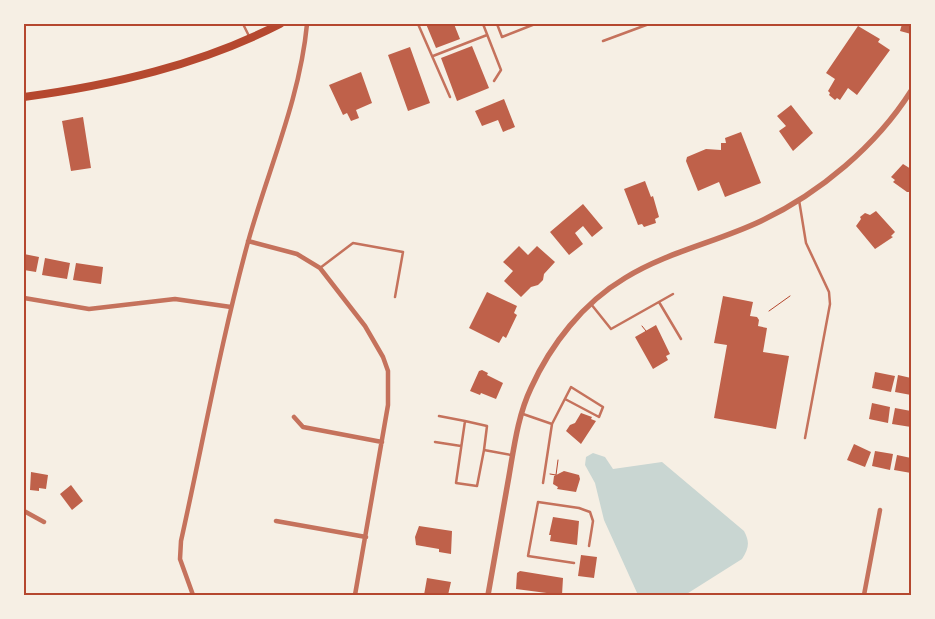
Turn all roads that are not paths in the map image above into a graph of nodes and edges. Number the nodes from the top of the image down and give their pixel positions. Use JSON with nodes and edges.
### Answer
{"nodes":[{"id":1,"x":244,"y":24,"type":"edge"},
{"id":2,"x":280,"y":24,"type":"edge"},
{"id":3,"x":307,"y":24,"type":"edge"},
{"id":4,"x":418,"y":24,"type":"edge"},
{"id":5,"x":483,"y":24,"type":"edge"},
{"id":6,"x":497,"y":24,"type":"edge"},
{"id":7,"x":522,"y":24,"type":"edge"},
{"id":8,"x":535,"y":24,"type":"edge"},
{"id":9,"x":649,"y":24,"type":"edge"},
{"id":10,"x":524,"y":28,"type":"junction"},
{"id":11,"x":488,"y":35,"type":"junction"},
{"id":12,"x":249,"y":38,"type":"junction"},
{"id":13,"x":602,"y":41,"type":"dead end"},
{"id":14,"x":433,"y":56,"type":"junction"},
{"id":15,"x":494,"y":81,"type":"dead end"},
{"id":16,"x":911,"y":91,"type":"edge"},
{"id":17,"x":24,"y":97,"type":"edge"},
{"id":18,"x":450,"y":97,"type":"dead end"},
{"id":19,"x":799,"y":200,"type":"junction"},
{"id":20,"x":248,"y":241,"type":"junction"},
{"id":21,"x":320,"y":268,"type":"junction"},
{"id":22,"x":673,"y":294,"type":"dead end"},
{"id":23,"x":394,"y":297,"type":"dead end"},
{"id":24,"x":24,"y":298,"type":"edge"},
{"id":25,"x":659,"y":302,"type":"junction"},
{"id":26,"x":591,"y":304,"type":"junction"},
{"id":27,"x":231,"y":307,"type":"junction"},
{"id":28,"x":681,"y":339,"type":"dead end"},
{"id":29,"x":565,"y":399,"type":"junction"},
{"id":30,"x":523,"y":414,"type":"junction"},
{"id":31,"x":439,"y":416,"type":"dead end"},
{"id":32,"x":294,"y":417,"type":"dead end"},
{"id":33,"x":465,"y":421,"type":"junction"},
{"id":34,"x":552,"y":424,"type":"junction"},
{"id":35,"x":805,"y":438,"type":"dead end"},
{"id":36,"x":382,"y":442,"type":"junction"},
{"id":37,"x":435,"y":442,"type":"dead end"},
{"id":38,"x":461,"y":446,"type":"junction"},
{"id":39,"x":484,"y":450,"type":"junction"},
{"id":40,"x":513,"y":455,"type":"junction"},
{"id":41,"x":543,"y":483,"type":"dead end"},
{"id":42,"x":880,"y":510,"type":"dead end"},
{"id":43,"x":24,"y":511,"type":"edge"},
{"id":44,"x":276,"y":521,"type":"dead end"},
{"id":45,"x":44,"y":522,"type":"dead end"},
{"id":46,"x":366,"y":536,"type":"junction"},
{"id":47,"x":589,"y":546,"type":"dead end"},
{"id":48,"x":574,"y":563,"type":"dead end"},
{"id":49,"x":193,"y":595,"type":"edge"},
{"id":50,"x":355,"y":595,"type":"edge"},
{"id":51,"x":488,"y":595,"type":"edge"},
{"id":52,"x":864,"y":595,"type":"edge"}],
"edges":[{"from":1,"to":12,"type":"lane"},
{"from":2,"to":12,"type":"main road"},
{"from":3,"to":20,"type":"street"},
{"from":4,"to":14,"type":"lane"},
{"from":5,"to":11,"type":"lane"},
{"from":6,"to":10,"type":"lane"},
{"from":7,"to":10,"type":"lane"},
{"from":8,"to":10,"type":"lane"},
{"from":9,"to":13,"type":"lane"},
{"from":11,"to":14,"type":"lane"},
{"from":11,"to":15,"type":"lane"},
{"from":12,"to":17,"type":"main road"},
{"from":14,"to":18,"type":"lane"},
{"from":16,"to":19,"type":"street"},
{"from":19,"to":26,"type":"street"},
{"from":19,"to":35,"type":"lane"},
{"from":20,"to":21,"type":"street"},
{"from":20,"to":27,"type":"street"},
{"from":21,"to":23,"type":"lane"},
{"from":21,"to":36,"type":"street"},
{"from":22,"to":25,"type":"lane"},
{"from":24,"to":27,"type":"street"},
{"from":25,"to":26,"type":"lane"},
{"from":25,"to":28,"type":"lane"},
{"from":26,"to":30,"type":"street"},
{"from":27,"to":49,"type":"street"},
{"from":29,"to":29,"type":"lane"},
{"from":29,"to":34,"type":"lane"},
{"from":30,"to":34,"type":"lane"},
{"from":30,"to":40,"type":"street"},
{"from":31,"to":33,"type":"lane"},
{"from":32,"to":36,"type":"street"},
{"from":33,"to":38,"type":"lane"},
{"from":33,"to":39,"type":"lane"},
{"from":34,"to":41,"type":"lane"},
{"from":36,"to":46,"type":"street"},
{"from":37,"to":38,"type":"lane"},
{"from":38,"to":39,"type":"lane"},
{"from":39,"to":40,"type":"lane"},
{"from":40,"to":51,"type":"street"},
{"from":42,"to":52,"type":"street"},
{"from":43,"to":45,"type":"street"},
{"from":44,"to":46,"type":"street"},
{"from":46,"to":50,"type":"street"},
{"from":47,"to":48,"type":"lane"}]}
